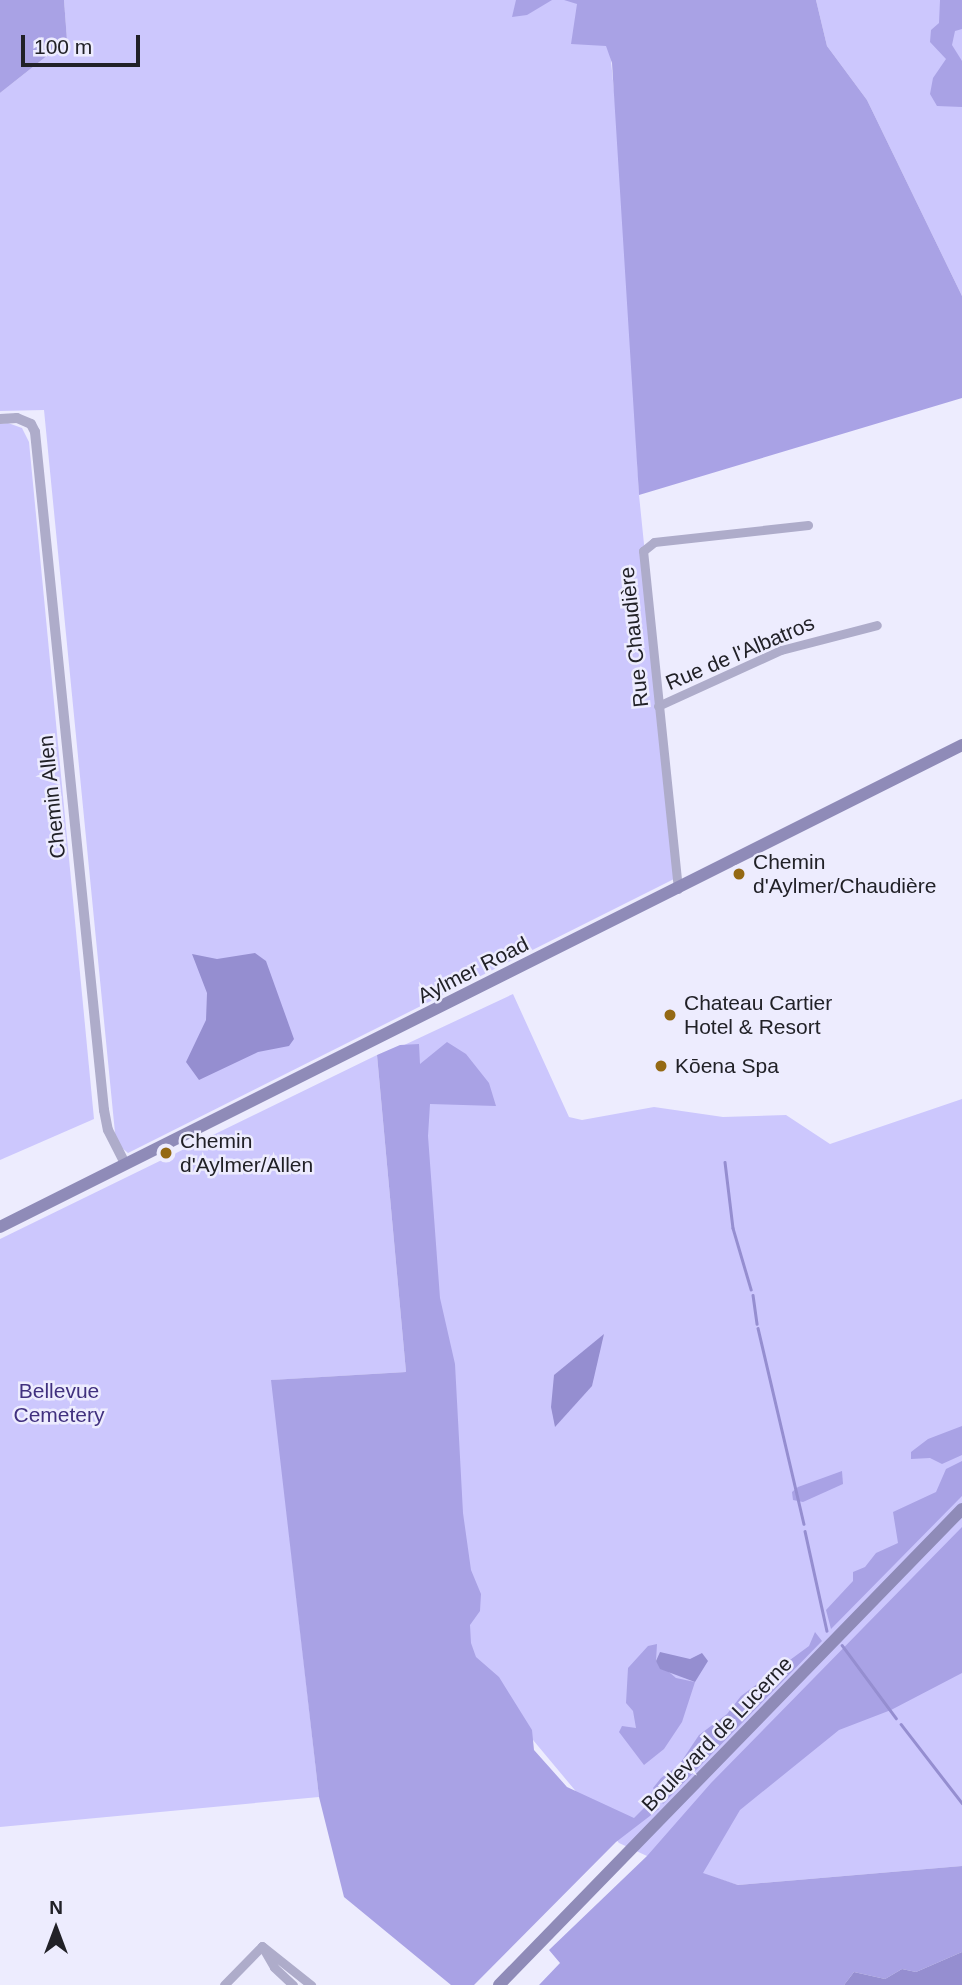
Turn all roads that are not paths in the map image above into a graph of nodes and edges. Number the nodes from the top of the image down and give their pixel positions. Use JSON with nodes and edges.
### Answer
{"nodes":[{"id":1,"x":0,"y":419,"type":"edge"},
{"id":2,"x":808,"y":526,"type":"dead end"},
{"id":3,"x":877,"y":625,"type":"dead end"},
{"id":4,"x":659,"y":706,"type":"junction"},
{"id":5,"x":962,"y":746,"type":"edge"},
{"id":6,"x":678,"y":889,"type":"junction"},
{"id":7,"x":125,"y":1163,"type":"junction"},
{"id":8,"x":0,"y":1227,"type":"edge"},
{"id":9,"x":962,"y":1509,"type":"edge"},
{"id":10,"x":262,"y":1945,"type":"junction"},
{"id":11,"x":224,"y":1985,"type":"edge"},
{"id":12,"x":293,"y":1985,"type":"edge"},
{"id":13,"x":311,"y":1985,"type":"edge"},
{"id":14,"x":499,"y":1985,"type":"edge"}],
"edges":[{"from":1,"to":7,"type":"street","name":"Chemin Allen"},
{"from":2,"to":4,"type":"street","name":"Rue Chaudière"},
{"from":3,"to":4,"type":"street","name":"Rue de l'Albatros"},
{"from":4,"to":6,"type":"street","name":"Rue Chaudière"},
{"from":5,"to":6,"type":"main road","name":"Aylmer Road"},
{"from":6,"to":7,"type":"main road","name":"Aylmer Road"},
{"from":7,"to":8,"type":"main road","name":"Aylmer Road"},
{"from":9,"to":14,"type":"main road","name":"Boulevard de Lucerne"},
{"from":10,"to":11,"type":"street"},
{"from":10,"to":12,"type":"street"},
{"from":10,"to":13,"type":"street"}]}
